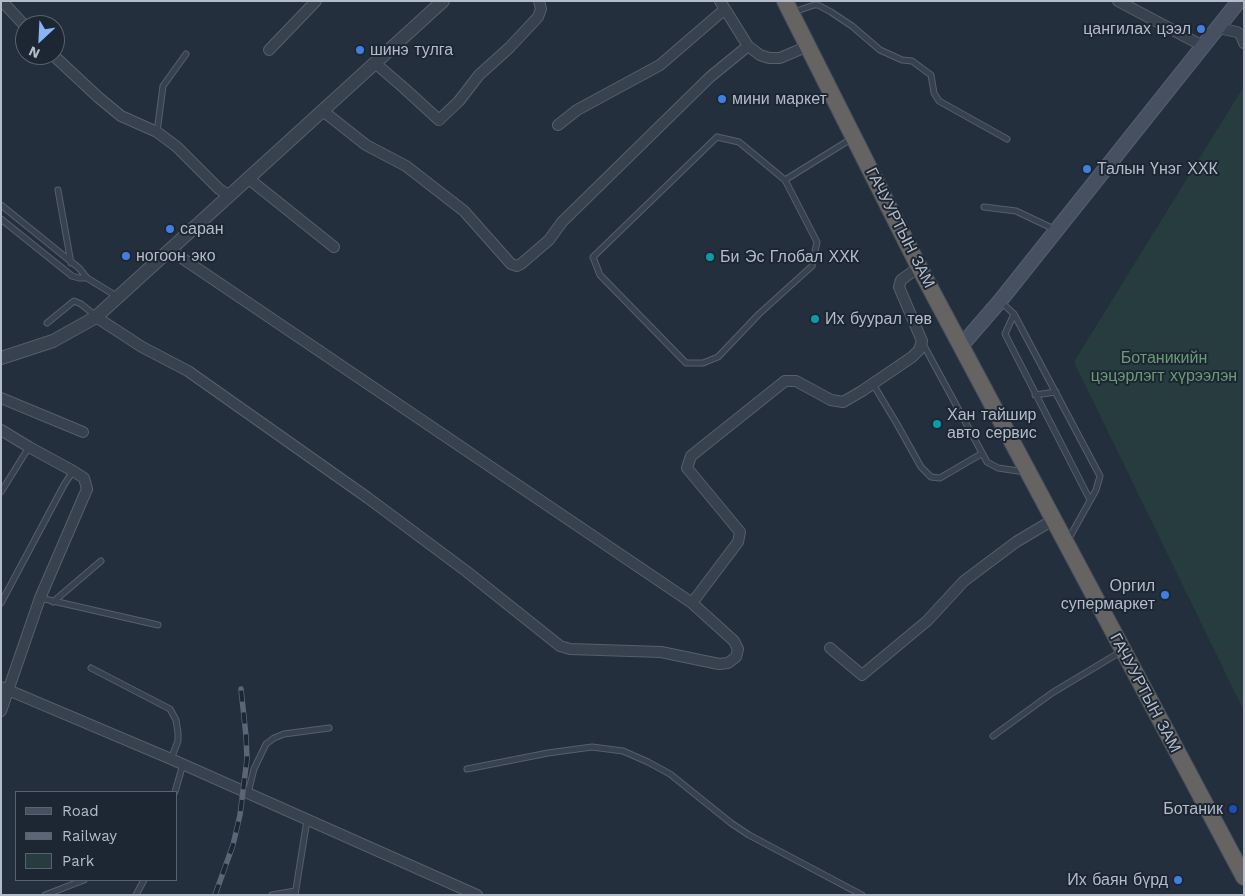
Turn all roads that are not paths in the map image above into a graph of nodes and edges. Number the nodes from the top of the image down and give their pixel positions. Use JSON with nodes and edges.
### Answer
{"nodes":[{"id":1,"x":2,"y":1,"type":"edge"},
{"id":2,"x":316,"y":1,"type":"edge"},
{"id":3,"x":443,"y":1,"type":"edge"},
{"id":4,"x":539,"y":1,"type":"edge"},
{"id":5,"x":1118,"y":1,"type":"edge"},
{"id":6,"x":1239,"y":1,"type":"edge"},
{"id":7,"x":723,"y":5,"type":"edge"},
{"id":8,"x":788,"y":7,"type":"edge"},
{"id":9,"x":15,"y":15,"type":"edge"},
{"id":10,"x":1218,"y":28,"type":"junction"},
{"id":11,"x":1244,"y":43,"type":"edge"},
{"id":12,"x":748,"y":46,"type":"junction"},
{"id":13,"x":808,"y":46,"type":"junction"},
{"id":14,"x":1204,"y":46,"type":"junction"},
{"id":15,"x":269,"y":50,"type":"dead end"},
{"id":16,"x":186,"y":54,"type":"dead end"},
{"id":17,"x":375,"y":63,"type":"junction"},
{"id":18,"x":64,"y":65,"type":"edge"},
{"id":19,"x":323,"y":111,"type":"junction"},
{"id":20,"x":558,"y":125,"type":"dead end"},
{"id":21,"x":157,"y":132,"type":"junction"},
{"id":22,"x":854,"y":137,"type":"junction"},
{"id":23,"x":1007,"y":139,"type":"dead end"},
{"id":24,"x":249,"y":179,"type":"junction"},
{"id":25,"x":785,"y":180,"type":"junction"},
{"id":26,"x":58,"y":190,"type":"dead end"},
{"id":27,"x":230,"y":196,"type":"junction"},
{"id":28,"x":1,"y":205,"type":"edge"},
{"id":29,"x":984,"y":207,"type":"dead end"},
{"id":30,"x":1,"y":219,"type":"edge"},
{"id":31,"x":1056,"y":230,"type":"junction"},
{"id":32,"x":334,"y":248,"type":"dead end"},
{"id":33,"x":170,"y":250,"type":"junction"},
{"id":34,"x":71,"y":263,"type":"junction"},
{"id":35,"x":919,"y":266,"type":"junction"},
{"id":36,"x":87,"y":278,"type":"junction"},
{"id":37,"x":118,"y":297,"type":"junction"},
{"id":38,"x":1000,"y":301,"type":"junction"},
{"id":39,"x":1014,"y":314,"type":"junction"},
{"id":40,"x":96,"y":317,"type":"junction"},
{"id":41,"x":47,"y":323,"type":"dead end"},
{"id":42,"x":922,"y":341,"type":"junction"},
{"id":43,"x":962,"y":346,"type":"junction"},
{"id":44,"x":1,"y":358,"type":"edge"},
{"id":45,"x":872,"y":384,"type":"junction"},
{"id":46,"x":1056,"y":392,"type":"junction"},
{"id":47,"x":1035,"y":395,"type":"junction"},
{"id":48,"x":1,"y":398,"type":"edge"},
{"id":49,"x":1,"y":430,"type":"edge"},
{"id":50,"x":83,"y":432,"type":"dead end"},
{"id":51,"x":29,"y":447,"type":"junction"},
{"id":52,"x":981,"y":454,"type":"junction"},
{"id":53,"x":73,"y":470,"type":"junction"},
{"id":54,"x":1028,"y":472,"type":"junction"},
{"id":55,"x":1,"y":492,"type":"edge"},
{"id":56,"x":1090,"y":500,"type":"junction"},
{"id":57,"x":1054,"y":520,"type":"junction"},
{"id":58,"x":1066,"y":543,"type":"junction"},
{"id":59,"x":101,"y":561,"type":"dead end"},
{"id":60,"x":40,"y":598,"type":"junction"},
{"id":61,"x":54,"y":602,"type":"junction"},
{"id":62,"x":1,"y":603,"type":"edge"},
{"id":63,"x":692,"y":603,"type":"junction"},
{"id":64,"x":158,"y":626,"type":"dead end"},
{"id":65,"x":830,"y":648,"type":"dead end"},
{"id":66,"x":1122,"y":650,"type":"junction"},
{"id":67,"x":90,"y":668,"type":"dead end"},
{"id":68,"x":6,"y":688,"type":"edge"},
{"id":69,"x":1,"y":711,"type":"edge"},
{"id":70,"x":328,"y":728,"type":"dead end"},
{"id":71,"x":993,"y":736,"type":"dead end"},
{"id":72,"x":171,"y":759,"type":"junction"},
{"id":73,"x":183,"y":764,"type":"junction"},
{"id":74,"x":467,"y":769,"type":"dead end"},
{"id":75,"x":175,"y":791,"type":"edge"},
{"id":76,"x":248,"y":793,"type":"junction"},
{"id":77,"x":307,"y":819,"type":"junction"},
{"id":78,"x":1244,"y":877,"type":"edge"},
{"id":79,"x":81,"y":881,"type":"edge"},
{"id":80,"x":143,"y":881,"type":"edge"},
{"id":81,"x":295,"y":893,"type":"edge"},
{"id":82,"x":45,"y":895,"type":"edge"},
{"id":83,"x":136,"y":895,"type":"edge"},
{"id":84,"x":272,"y":895,"type":"edge"},
{"id":85,"x":478,"y":895,"type":"edge"},
{"id":86,"x":862,"y":895,"type":"edge"}],
"edges":[{"from":1,"to":9,"type":"street"},
{"from":2,"to":15,"type":"street"},
{"from":3,"to":17,"type":"street"},
{"from":4,"to":17,"type":"street"},
{"from":5,"to":14,"type":"street"},
{"from":6,"to":10,"type":"main road"},
{"from":7,"to":12,"type":"street"},
{"from":7,"to":20,"type":"street"},
{"from":8,"to":13,"type":"highway","name":"ГАЧУУРТЫН ЗАМ"},
{"from":8,"to":23,"type":"lane"},
{"from":10,"to":11,"type":"street"},
{"from":10,"to":14,"type":"main road"},
{"from":12,"to":13,"type":"street"},
{"from":12,"to":19,"type":"street"},
{"from":13,"to":22,"type":"highway","name":"ГАЧУУРТЫН ЗАМ"},
{"from":14,"to":31,"type":"main road"},
{"from":16,"to":21,"type":"lane"},
{"from":17,"to":19,"type":"street"},
{"from":18,"to":21,"type":"street"},
{"from":19,"to":24,"type":"street"},
{"from":21,"to":27,"type":"street"},
{"from":22,"to":25,"type":"lane"},
{"from":22,"to":35,"type":"highway","name":"ГАЧУУРТЫН ЗАМ"},
{"from":24,"to":27,"type":"street"},
{"from":24,"to":32,"type":"street"},
{"from":25,"to":25,"type":"lane"},
{"from":26,"to":34,"type":"lane"},
{"from":27,"to":33,"type":"street"},
{"from":28,"to":34,"type":"lane"},
{"from":29,"to":31,"type":"lane"},
{"from":30,"to":36,"type":"lane"},
{"from":31,"to":38,"type":"main road"},
{"from":33,"to":37,"type":"street"},
{"from":33,"to":63,"type":"street"},
{"from":34,"to":36,"type":"lane"},
{"from":35,"to":42,"type":"street"},
{"from":35,"to":43,"type":"highway","name":"ГАЧУУРТЫН ЗАМ"},
{"from":36,"to":37,"type":"lane"},
{"from":37,"to":40,"type":"street"},
{"from":38,"to":39,"type":"lane"},
{"from":38,"to":43,"type":"main road"},
{"from":39,"to":46,"type":"lane"},
{"from":39,"to":47,"type":"lane"},
{"from":40,"to":41,"type":"lane"},
{"from":40,"to":44,"type":"street"},
{"from":40,"to":63,"type":"street"},
{"from":42,"to":45,"type":"street"},
{"from":42,"to":52,"type":"lane"},
{"from":43,"to":54,"type":"highway","name":"ГАЧУУРТЫН ЗАМ"},
{"from":45,"to":52,"type":"lane"},
{"from":45,"to":63,"type":"street"},
{"from":46,"to":47,"type":"lane"},
{"from":46,"to":56,"type":"lane"},
{"from":47,"to":56,"type":"lane"},
{"from":48,"to":50,"type":"street"},
{"from":49,"to":51,"type":"street"},
{"from":51,"to":53,"type":"street"},
{"from":51,"to":55,"type":"lane"},
{"from":52,"to":54,"type":"lane"},
{"from":53,"to":60,"type":"street"},
{"from":53,"to":62,"type":"lane"},
{"from":54,"to":57,"type":"highway","name":"ГАЧУУРТЫН ЗАМ"},
{"from":56,"to":58,"type":"lane"},
{"from":57,"to":58,"type":"highway","name":"ГАЧУУРТЫН ЗАМ"},
{"from":57,"to":65,"type":"street"},
{"from":58,"to":66,"type":"highway","name":"ГАЧУУРТЫН ЗАМ"},
{"from":59,"to":61,"type":"lane"},
{"from":60,"to":61,"type":"lane"},
{"from":60,"to":68,"type":"street"},
{"from":61,"to":64,"type":"lane"},
{"from":66,"to":71,"type":"lane"},
{"from":66,"to":78,"type":"highway","name":"ГАЧУУРТЫН ЗАМ"},
{"from":67,"to":72,"type":"lane"},
{"from":68,"to":69,"type":"street"},
{"from":68,"to":72,"type":"street"},
{"from":70,"to":76,"type":"lane"},
{"from":72,"to":73,"type":"street"},
{"from":73,"to":75,"type":"lane"},
{"from":73,"to":76,"type":"street"},
{"from":74,"to":86,"type":"lane"},
{"from":76,"to":77,"type":"street"},
{"from":77,"to":81,"type":"lane"},
{"from":77,"to":85,"type":"street"},
{"from":79,"to":82,"type":"lane"},
{"from":80,"to":83,"type":"lane"},
{"from":81,"to":84,"type":"lane"}]}
